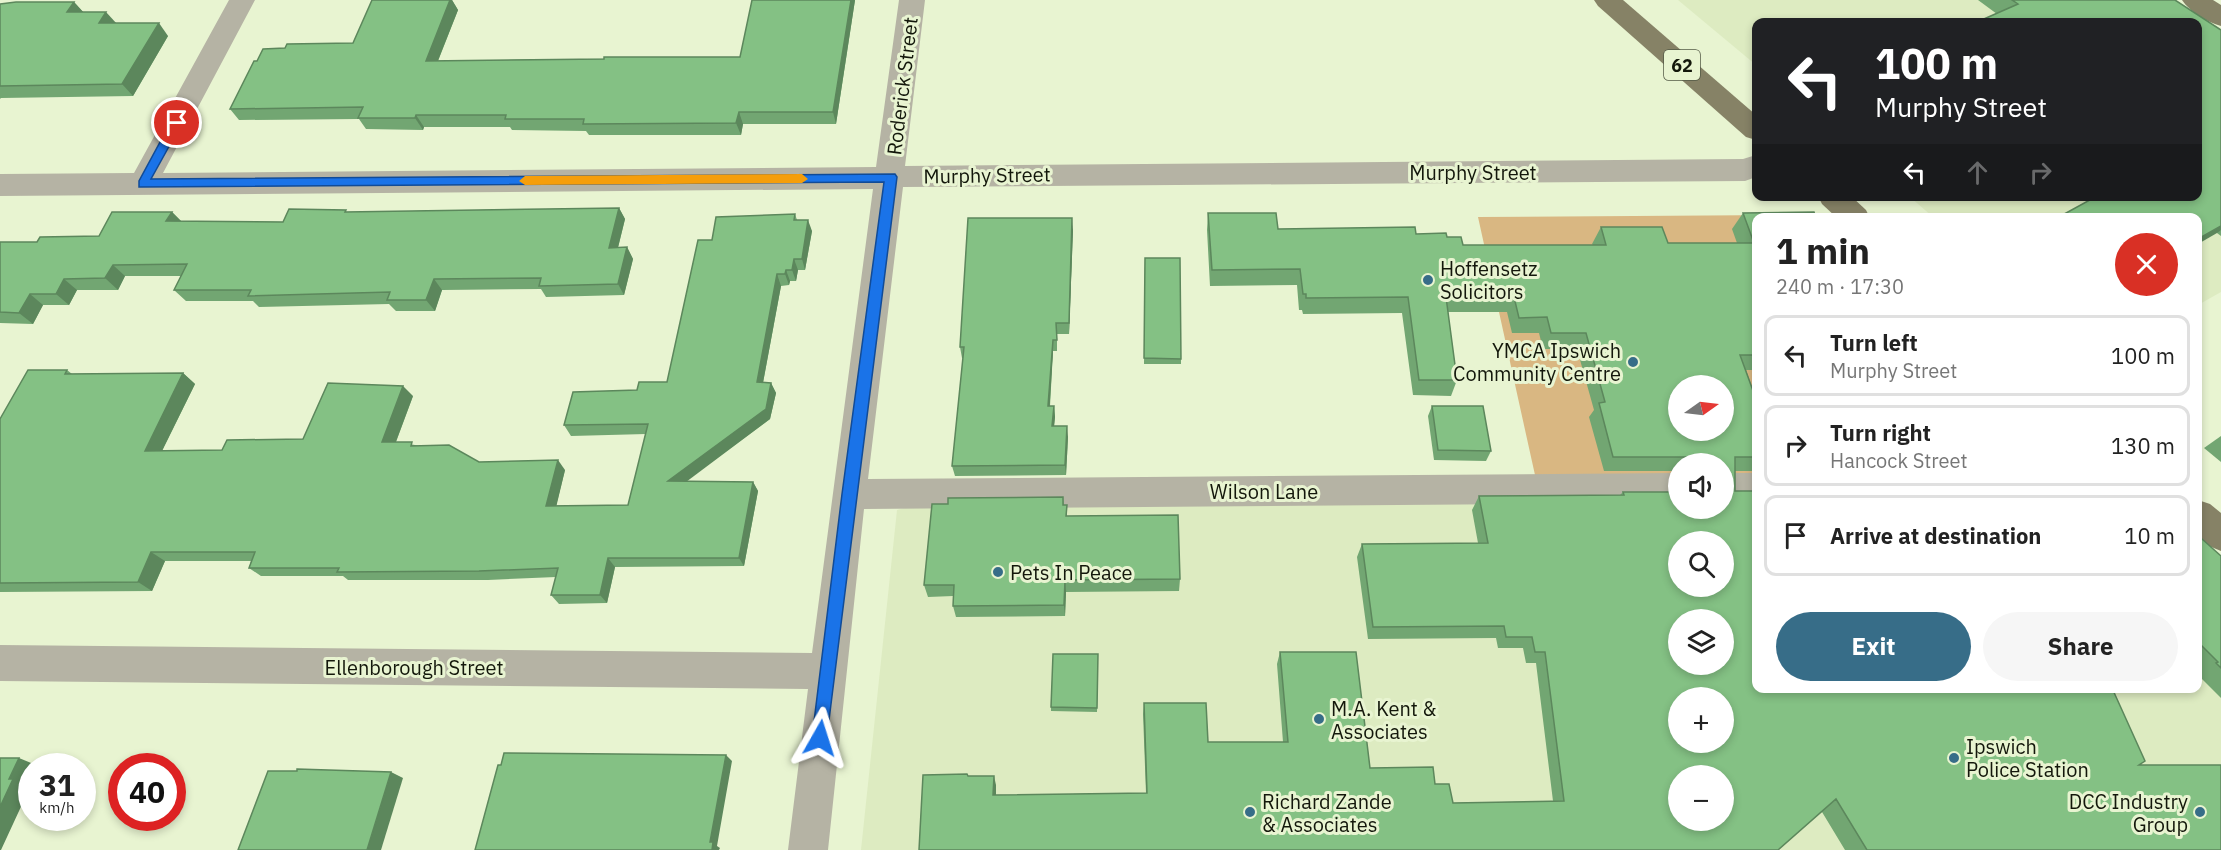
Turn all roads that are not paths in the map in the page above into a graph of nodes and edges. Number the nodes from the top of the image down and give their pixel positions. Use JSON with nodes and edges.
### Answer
{"nodes":[{"id":1,"x":242,"y":0,"type":"edge"},
{"id":2,"x":912,"y":0,"type":"edge"},
{"id":3,"x":1607,"y":0,"type":"edge"},
{"id":4,"x":2195,"y":0,"type":"edge"},
{"id":5,"x":2221,"y":17,"type":"edge"},
{"id":6,"x":1752,"y":127,"type":"edge"},
{"id":7,"x":1752,"y":167,"type":"edge"},
{"id":8,"x":891,"y":177,"type":"junction"},
{"id":9,"x":143,"y":184,"type":"junction"},
{"id":10,"x":0,"y":185,"type":"edge"},
{"id":11,"x":1837,"y":201,"type":"edge"},
{"id":12,"x":1851,"y":213,"type":"edge"},
{"id":13,"x":1668,"y":488,"type":"edge"},
{"id":14,"x":1734,"y":488,"type":"edge"},
{"id":15,"x":1752,"y":488,"type":"edge"},
{"id":16,"x":849,"y":494,"type":"junction"},
{"id":17,"x":2202,"y":518,"type":"edge"},
{"id":18,"x":2221,"y":535,"type":"edge"},
{"id":19,"x":0,"y":663,"type":"edge"},
{"id":20,"x":827,"y":671,"type":"junction"},
{"id":21,"x":808,"y":850,"type":"edge"}],
"edges":[{"from":1,"to":9,"type":"street"},
{"from":2,"to":8,"type":"street","name":"Roderick Street"},
{"from":3,"to":6,"type":"main road","number":"62"},
{"from":4,"to":5,"type":"main road"},
{"from":7,"to":8,"type":"street","name":"Murphy Street"},
{"from":8,"to":9,"type":"street","name":"Murphy Street"},
{"from":8,"to":16,"type":"street","name":"Roderick Street"},
{"from":9,"to":10,"type":"street","name":"Murphy Street"},
{"from":11,"to":12,"type":"main road"},
{"from":13,"to":16,"type":"street","name":"Wilson Lane"},
{"from":14,"to":15,"type":"street"},
{"from":16,"to":20,"type":"street","name":"Roderick Street"},
{"from":17,"to":18,"type":"main road"},
{"from":19,"to":20,"type":"street","name":"Ellenborough Street"},
{"from":20,"to":21,"type":"street","name":"Roderick Street"}]}
